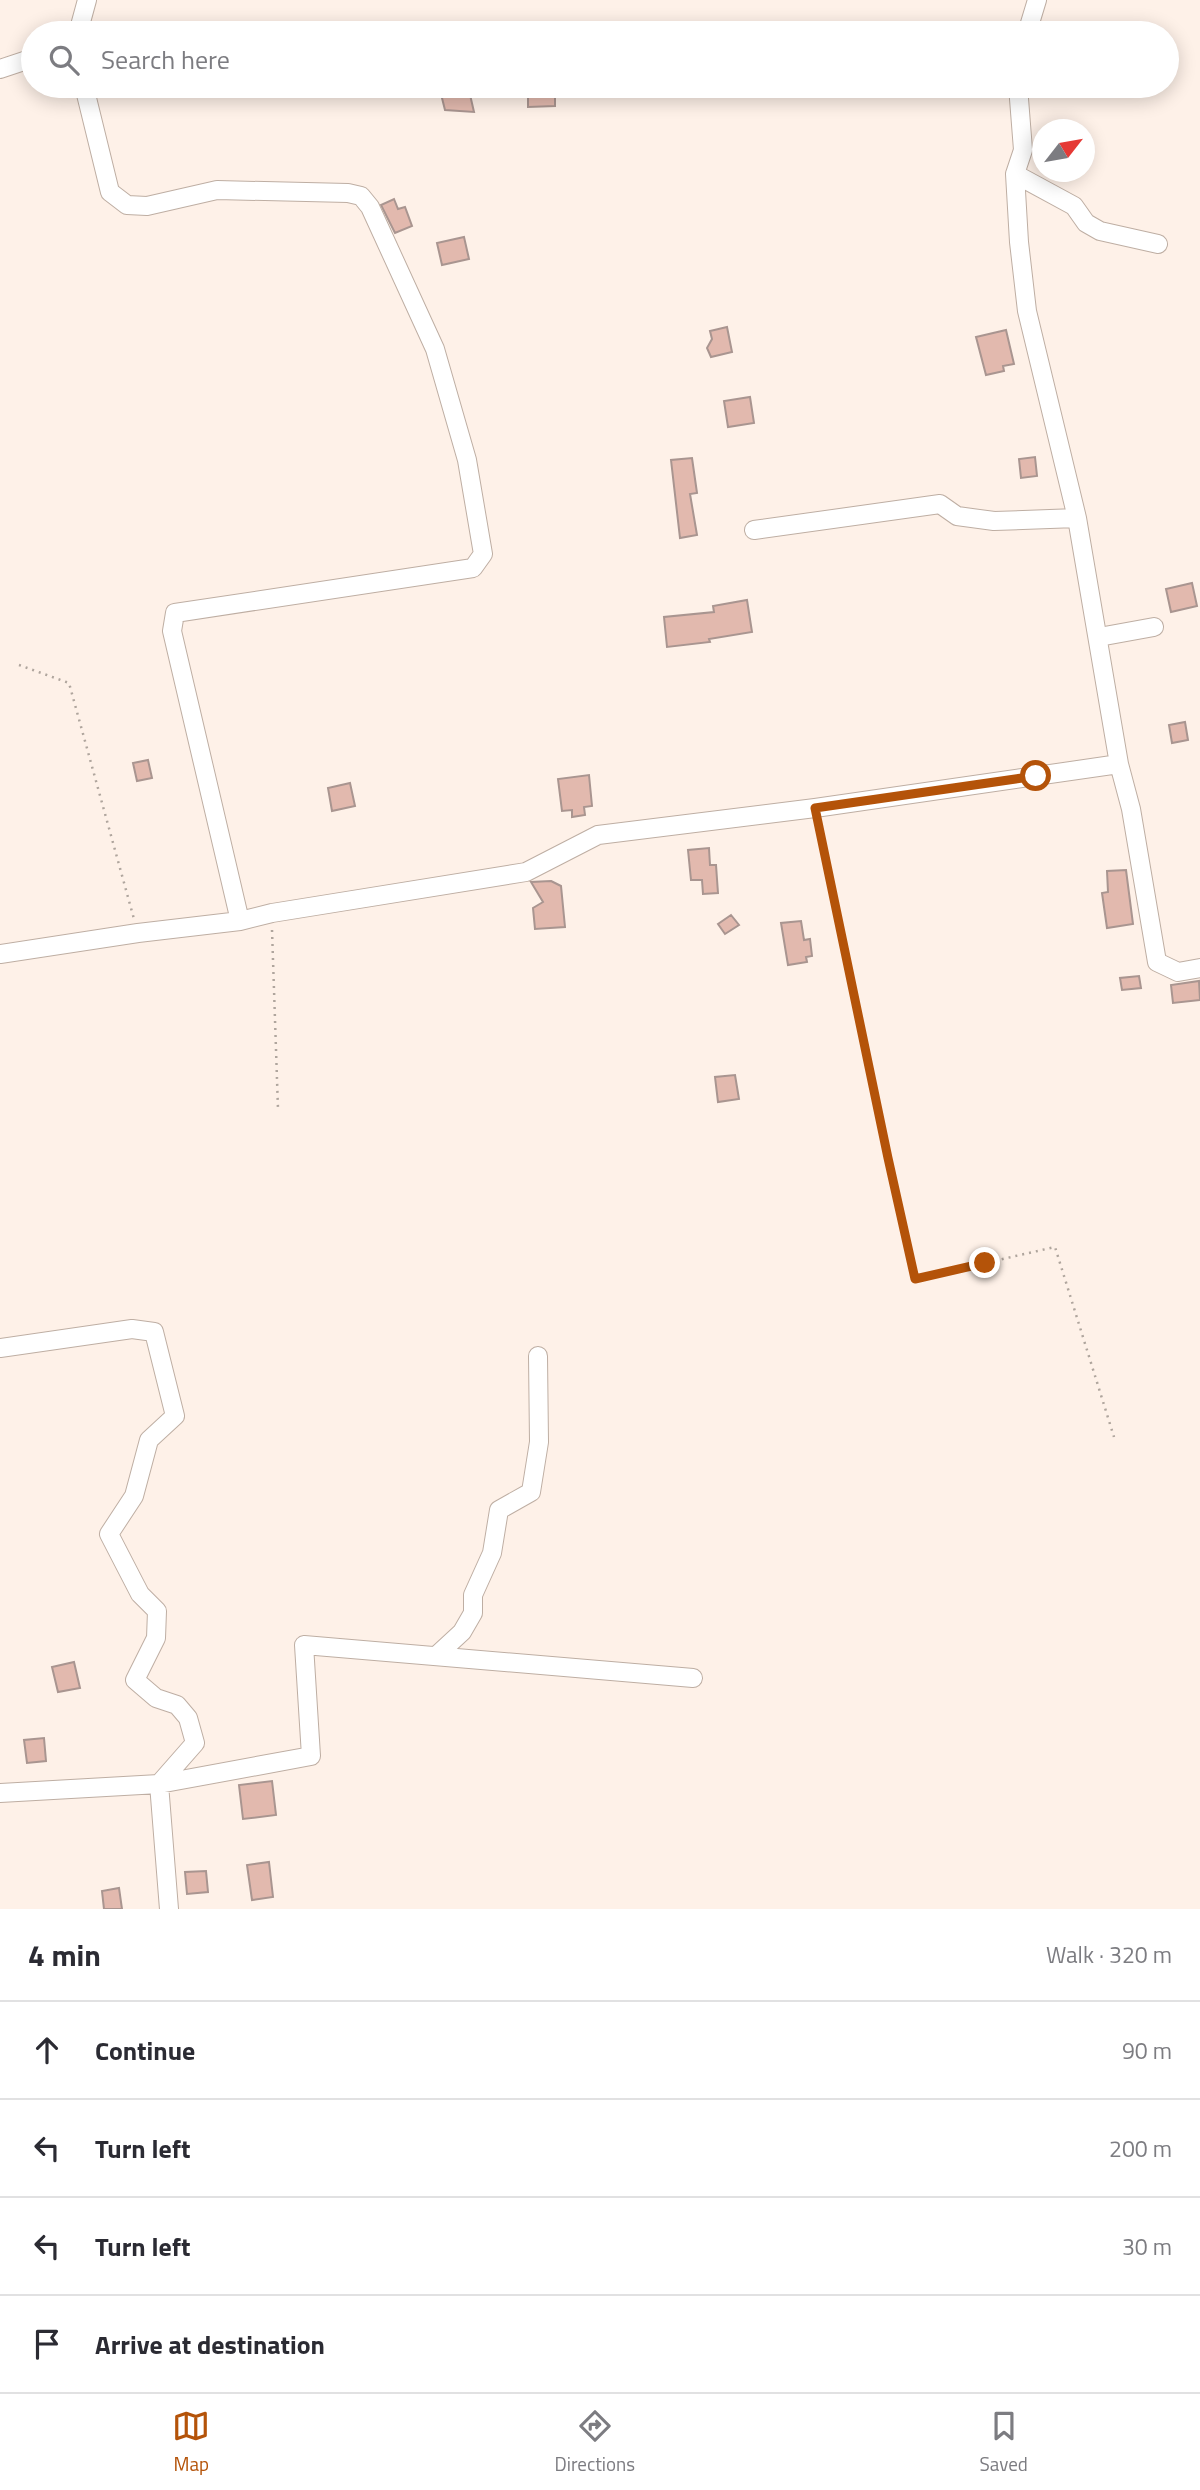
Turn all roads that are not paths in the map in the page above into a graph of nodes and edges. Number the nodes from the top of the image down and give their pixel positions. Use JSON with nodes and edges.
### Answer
{"nodes":[{"id":1,"x":87,"y":0,"type":"edge"},
{"id":2,"x":1037,"y":0,"type":"edge"},
{"id":3,"x":81,"y":21,"type":"edge"},
{"id":4,"x":1031,"y":21,"type":"edge"},
{"id":5,"x":21,"y":62,"type":"edge"},
{"id":6,"x":0,"y":69,"type":"edge"},
{"id":7,"x":87,"y":98,"type":"edge"},
{"id":8,"x":1019,"y":98,"type":"edge"},
{"id":9,"x":1015,"y":174,"type":"junction"},
{"id":10,"x":1158,"y":244,"type":"dead end"},
{"id":11,"x":1077,"y":518,"type":"junction"},
{"id":12,"x":754,"y":530,"type":"dead end"},
{"id":13,"x":1154,"y":627,"type":"dead end"},
{"id":14,"x":1099,"y":637,"type":"junction"},
{"id":15,"x":1119,"y":764,"type":"junction"},
{"id":16,"x":240,"y":921,"type":"junction"},
{"id":17,"x":0,"y":954,"type":"edge"},
{"id":18,"x":1200,"y":968,"type":"edge"},
{"id":19,"x":0,"y":1348,"type":"edge"},
{"id":20,"x":538,"y":1356,"type":"dead end"},
{"id":21,"x":436,"y":1656,"type":"junction"},
{"id":22,"x":693,"y":1678,"type":"dead end"},
{"id":23,"x":159,"y":1784,"type":"junction"},
{"id":24,"x":0,"y":1793,"type":"edge"},
{"id":25,"x":169,"y":1909,"type":"edge"}],
"edges":[{"from":1,"to":3,"type":"street"},
{"from":2,"to":4,"type":"street"},
{"from":5,"to":6,"type":"street"},
{"from":7,"to":16,"type":"street"},
{"from":8,"to":9,"type":"street"},
{"from":9,"to":10,"type":"street"},
{"from":9,"to":11,"type":"street"},
{"from":11,"to":12,"type":"street"},
{"from":11,"to":14,"type":"street"},
{"from":13,"to":14,"type":"street"},
{"from":14,"to":15,"type":"street"},
{"from":15,"to":16,"type":"street"},
{"from":15,"to":18,"type":"street"},
{"from":16,"to":17,"type":"street"},
{"from":19,"to":23,"type":"street"},
{"from":20,"to":21,"type":"street"},
{"from":21,"to":22,"type":"street"},
{"from":21,"to":23,"type":"street"},
{"from":23,"to":24,"type":"street"},
{"from":23,"to":25,"type":"street"}]}
